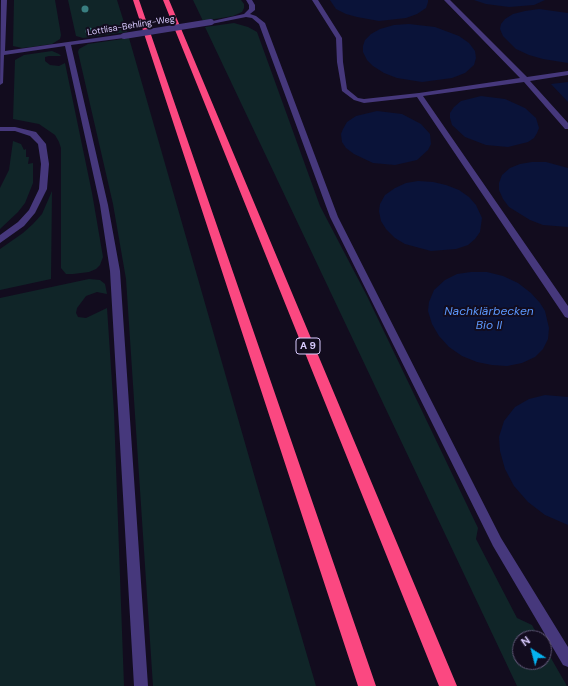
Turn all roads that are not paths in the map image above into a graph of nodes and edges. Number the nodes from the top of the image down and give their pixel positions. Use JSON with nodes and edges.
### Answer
{"nodes":[{"id":1,"x":4,"y":0,"type":"edge"},
{"id":2,"x":136,"y":0,"type":"edge"},
{"id":3,"x":166,"y":0,"type":"edge"},
{"id":4,"x":249,"y":0,"type":"edge"},
{"id":5,"x":315,"y":0,"type":"edge"},
{"id":6,"x":447,"y":0,"type":"edge"},
{"id":7,"x":246,"y":15,"type":"junction"},
{"id":8,"x":68,"y":44,"type":"junction"},
{"id":9,"x":1,"y":54,"type":"edge"},
{"id":10,"x":568,"y":73,"type":"edge"},
{"id":11,"x":525,"y":80,"type":"junction"},
{"id":12,"x":0,"y":83,"type":"edge"},
{"id":13,"x":418,"y":95,"type":"junction"},
{"id":14,"x":568,"y":127,"type":"edge"},
{"id":15,"x":0,"y":129,"type":"edge"},
{"id":16,"x":0,"y":240,"type":"edge"},
{"id":17,"x":568,"y":314,"type":"edge"},
{"id":18,"x":568,"y":660,"type":"edge"},
{"id":19,"x":141,"y":686,"type":"edge"},
{"id":20,"x":367,"y":686,"type":"edge"},
{"id":21,"x":448,"y":686,"type":"edge"}],
"edges":[{"from":1,"to":9,"type":"street"},
{"from":2,"to":20,"type":"highway"},
{"from":3,"to":21,"type":"highway","number":"A 9"},
{"from":4,"to":7,"type":"street"},
{"from":5,"to":13,"type":"street"},
{"from":6,"to":11,"type":"street"},
{"from":7,"to":8,"type":"street","name":"Lottlisa-Behling-Weg","bridge":true},
{"from":7,"to":18,"type":"street"},
{"from":8,"to":9,"type":"street","name":"Lottlisa-Behling-Weg"},
{"from":8,"to":19,"type":"street"},
{"from":9,"to":12,"type":"street"},
{"from":10,"to":11,"type":"street"},
{"from":11,"to":13,"type":"street"},
{"from":11,"to":14,"type":"street"},
{"from":13,"to":17,"type":"street"},
{"from":15,"to":16,"type":"street"}]}
